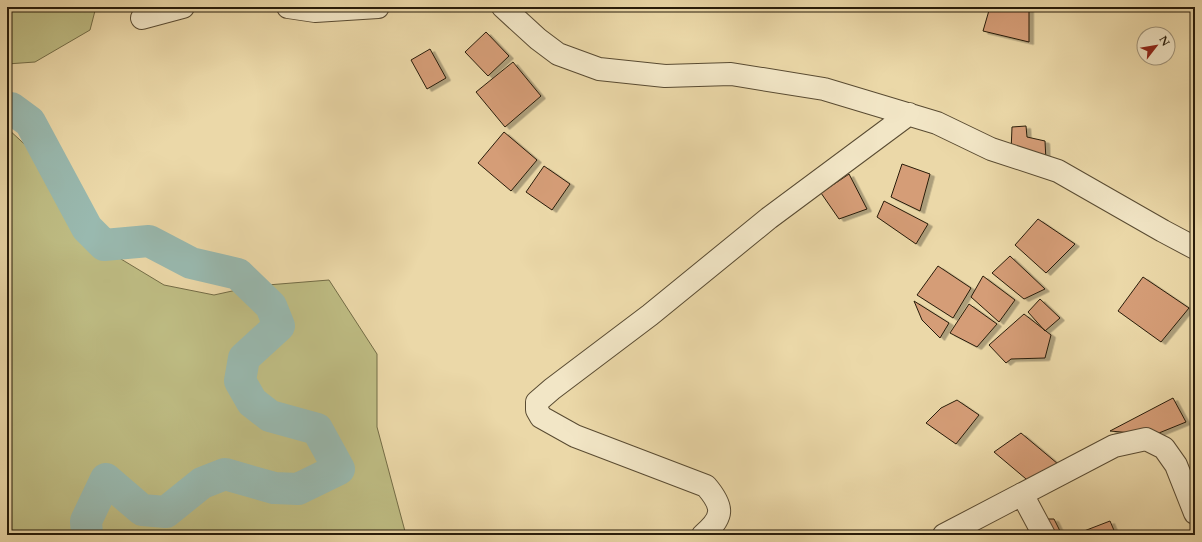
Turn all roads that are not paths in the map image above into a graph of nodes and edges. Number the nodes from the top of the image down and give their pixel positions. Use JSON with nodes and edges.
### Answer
{"nodes":[{"id":1,"x":183,"y":7,"type":"edge"},
{"id":2,"x":288,"y":7,"type":"edge"},
{"id":3,"x":378,"y":7,"type":"edge"},
{"id":4,"x":503,"y":7,"type":"edge"},
{"id":5,"x":142,"y":18,"type":"dead end"},
{"id":6,"x":909,"y":114,"type":"junction"},
{"id":7,"x":1195,"y":248,"type":"edge"},
{"id":8,"x":1022,"y":494,"type":"junction"},
{"id":9,"x":1195,"y":513,"type":"edge"},
{"id":10,"x":703,"y":535,"type":"edge"},
{"id":11,"x":944,"y":535,"type":"edge"},
{"id":12,"x":1044,"y":535,"type":"edge"}],
"edges":[{"from":1,"to":5,"type":"street"},
{"from":2,"to":3,"type":"street"},
{"from":4,"to":6,"type":"street"},
{"from":6,"to":7,"type":"street"},
{"from":6,"to":10,"type":"street"},
{"from":8,"to":9,"type":"street"},
{"from":8,"to":11,"type":"street"},
{"from":8,"to":12,"type":"street"}]}
